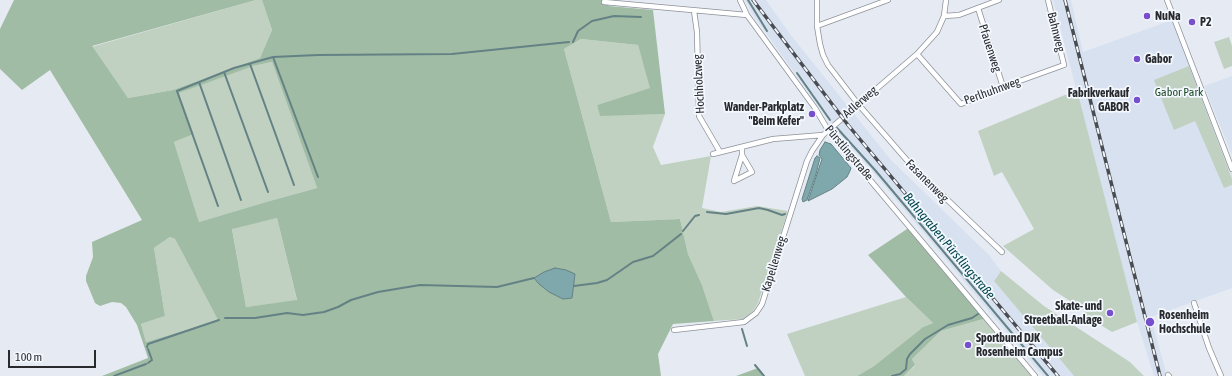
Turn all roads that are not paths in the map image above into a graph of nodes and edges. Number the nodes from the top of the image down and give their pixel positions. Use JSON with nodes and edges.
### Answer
{"nodes":[{"id":1,"x":740,"y":0,"type":"edge"},
{"id":2,"x":888,"y":0,"type":"edge"},
{"id":3,"x":946,"y":0,"type":"edge"},
{"id":4,"x":999,"y":0,"type":"edge"},
{"id":5,"x":1048,"y":0,"type":"edge"},
{"id":6,"x":1167,"y":0,"type":"edge"},
{"id":7,"x":816,"y":1,"type":"edge"},
{"id":8,"x":881,"y":1,"type":"edge"},
{"id":9,"x":604,"y":2,"type":"dead end"},
{"id":10,"x":978,"y":8,"type":"junction"},
{"id":11,"x":694,"y":11,"type":"junction"},
{"id":12,"x":748,"y":15,"type":"junction"},
{"id":13,"x":944,"y":16,"type":"junction"},
{"id":14,"x":817,"y":26,"type":"junction"},
{"id":15,"x":916,"y":54,"type":"junction"},
{"id":16,"x":1064,"y":65,"type":"joint"},
{"id":17,"x":1003,"y":87,"type":"junction"},
{"id":18,"x":858,"y":104,"type":"junction"},
{"id":19,"x":828,"y":130,"type":"junction"},
{"id":20,"x":823,"y":136,"type":"junction"},
{"id":21,"x":742,"y":147,"type":"junction"},
{"id":22,"x":720,"y":152,"type":"junction"},
{"id":23,"x":713,"y":154,"type":"dead end"},
{"id":24,"x":742,"y":155,"type":"junction"},
{"id":25,"x":1232,"y":169,"type":"edge"},
{"id":26,"x":1002,"y":252,"type":"dead end"},
{"id":27,"x":1194,"y":303,"type":"dead end"},
{"id":28,"x":674,"y":330,"type":"dead end"},
{"id":29,"x":1036,"y":376,"type":"edge"},
{"id":30,"x":1221,"y":376,"type":"edge"}],
"edges":[{"from":1,"to":12,"type":"street","name":"Pürstlingstraße"},
{"from":2,"to":8,"type":"street"},
{"from":3,"to":13,"type":"street","name":"Adlerweg"},
{"from":4,"to":10,"type":"street"},
{"from":5,"to":16,"type":"street","name":"Bahnweg"},
{"from":6,"to":25,"type":"street"},
{"from":7,"to":14,"type":"street","name":"Fasanenweg"},
{"from":8,"to":14,"type":"street"},
{"from":9,"to":11,"type":"street"},
{"from":10,"to":13,"type":"street"},
{"from":10,"to":17,"type":"street","name":"Pfauenweg"},
{"from":11,"to":12,"type":"street"},
{"from":11,"to":22,"type":"street","name":"Hochholzweg"},
{"from":12,"to":19,"type":"street","name":"Pürstlingstraße"},
{"from":13,"to":15,"type":"street","name":"Adlerweg"},
{"from":14,"to":18,"type":"street","name":"Fasanenweg"},
{"from":15,"to":17,"type":"street","name":"Perlhuhnweg"},
{"from":15,"to":18,"type":"street","name":"Adlerweg"},
{"from":16,"to":17,"type":"street","name":"Perlhuhnweg"},
{"from":18,"to":19,"type":"street","name":"Adlerweg"},
{"from":18,"to":26,"type":"street","name":"Fasanenweg"},
{"from":19,"to":20,"type":"street","name":"Adlerweg"},
{"from":19,"to":29,"type":"street","name":"Pürstlingstraße"},
{"from":20,"to":21,"type":"street"},
{"from":20,"to":28,"type":"street","name":"Kapellenweg"},
{"from":21,"to":22,"type":"street"},
{"from":21,"to":24,"type":"street"},
{"from":22,"to":23,"type":"street"},
{"from":24,"to":24,"type":"street"},
{"from":27,"to":30,"type":"street"}]}
